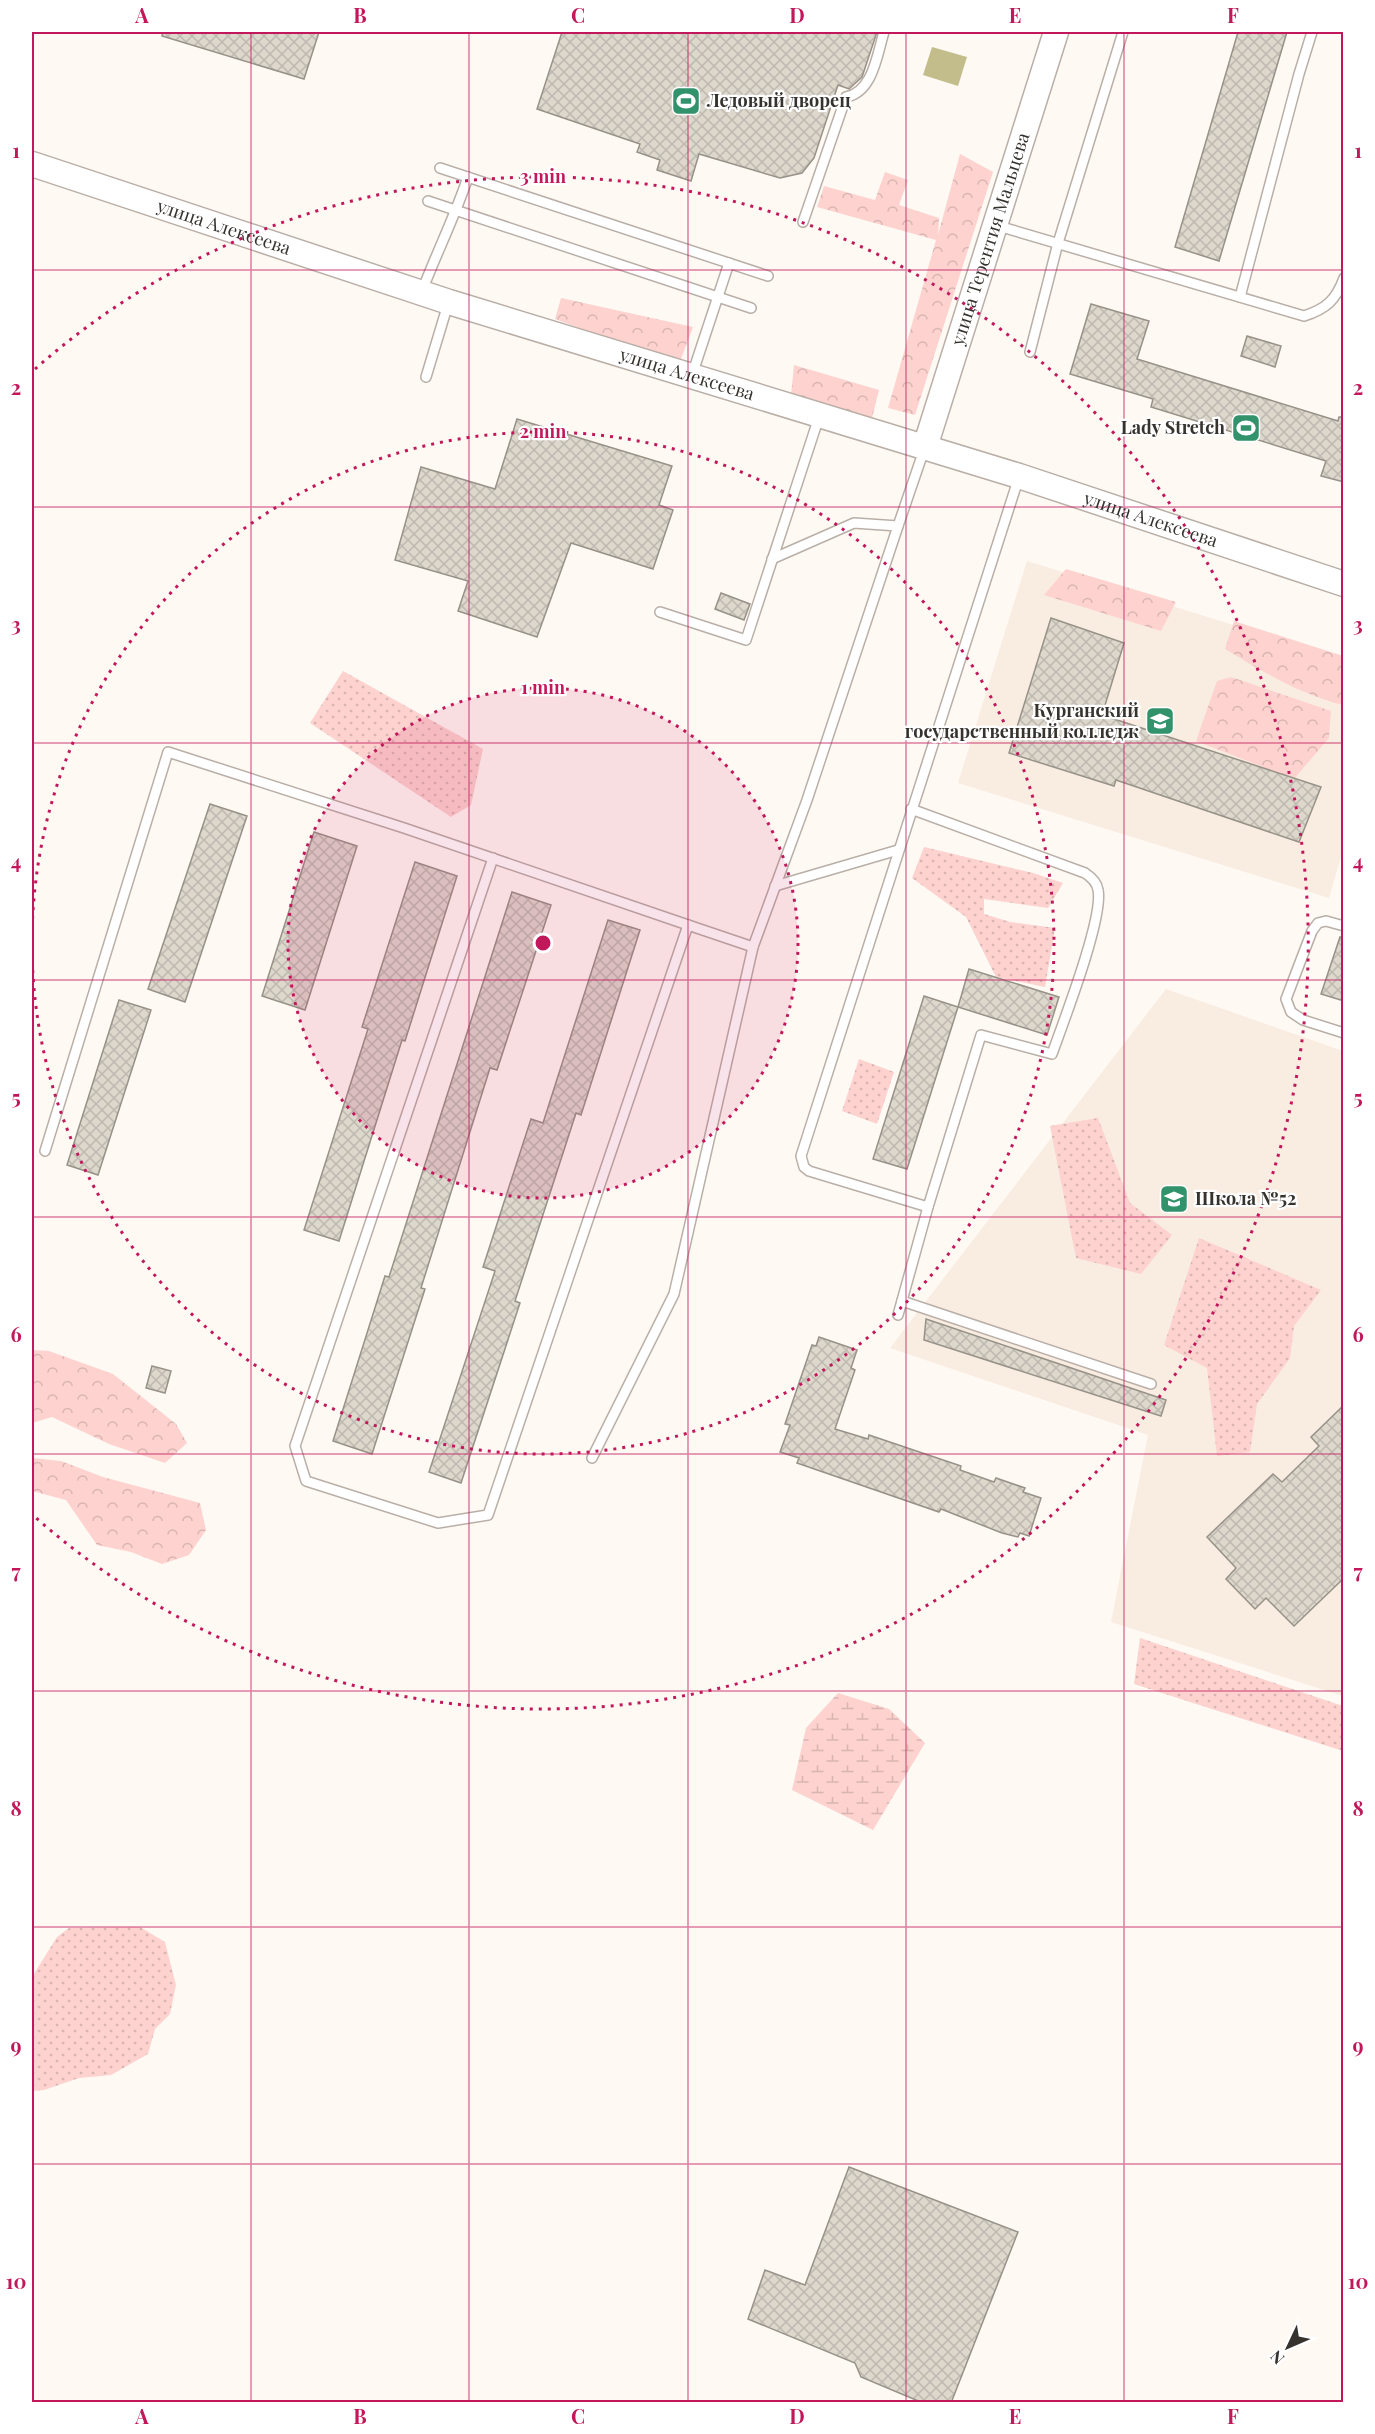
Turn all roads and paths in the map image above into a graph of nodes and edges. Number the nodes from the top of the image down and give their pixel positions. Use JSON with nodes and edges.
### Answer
{"nodes":[{"id":1,"x":884,"y":32,"type":"edge"},
{"id":2,"x":1056,"y":32,"type":"edge"},
{"id":3,"x":1123,"y":32,"type":"edge"},
{"id":4,"x":1312,"y":32,"type":"edge"},
{"id":5,"x":32,"y":164,"type":"edge"},
{"id":6,"x":440,"y":168,"type":"dead end"},
{"id":7,"x":468,"y":177,"type":"junction"},
{"id":8,"x":428,"y":201,"type":"dead end"},
{"id":9,"x":457,"y":211,"type":"junction"},
{"id":10,"x":803,"y":222,"type":"dead end"},
{"id":11,"x":995,"y":225,"type":"junction"},
{"id":12,"x":1058,"y":243,"type":"junction"},
{"id":13,"x":729,"y":263,"type":"junction"},
{"id":14,"x":768,"y":276,"type":"dead end"},
{"id":15,"x":1344,"y":278,"type":"edge"},
{"id":16,"x":421,"y":293,"type":"junction"},
{"id":17,"x":718,"y":297,"type":"junction"},
{"id":18,"x":1240,"y":297,"type":"junction"},
{"id":19,"x":449,"y":302,"type":"junction"},
{"id":20,"x":752,"y":308,"type":"dead end"},
{"id":21,"x":1030,"y":352,"type":"dead end"},
{"id":22,"x":692,"y":375,"type":"junction"},
{"id":23,"x":426,"y":377,"type":"dead end"},
{"id":24,"x":819,"y":415,"type":"junction"},
{"id":25,"x":925,"y":447,"type":"junction"},
{"id":26,"x":1019,"y":476,"type":"junction"},
{"id":27,"x":898,"y":526,"type":"junction"},
{"id":28,"x":772,"y":560,"type":"junction"},
{"id":29,"x":1344,"y":584,"type":"edge"},
{"id":30,"x":660,"y":612,"type":"dead end"},
{"id":31,"x":911,"y":809,"type":"junction"},
{"id":32,"x":898,"y":850,"type":"junction"},
{"id":33,"x":493,"y":858,"type":"junction"},
{"id":34,"x":775,"y":886,"type":"junction"},
{"id":35,"x":688,"y":925,"type":"junction"},
{"id":36,"x":1344,"y":926,"type":"edge"},
{"id":37,"x":753,"y":947,"type":"junction"},
{"id":38,"x":1344,"y":1033,"type":"edge"},
{"id":39,"x":45,"y":1151,"type":"dead end"},
{"id":40,"x":928,"y":1207,"type":"junction"},
{"id":41,"x":902,"y":1301,"type":"junction"},
{"id":42,"x":898,"y":1315,"type":"dead end"},
{"id":43,"x":1151,"y":1384,"type":"dead end"},
{"id":44,"x":592,"y":1458,"type":"dead end"}],
"edges":[{"from":1,"to":10,"type":"lane"},
{"from":2,"to":11,"type":"street","name":"улица Терентия Мальцева"},
{"from":3,"to":12,"type":"lane"},
{"from":4,"to":18,"type":"lane"},
{"from":5,"to":16,"type":"street","name":"улица Алексеева"},
{"from":6,"to":7,"type":"lane"},
{"from":7,"to":9,"type":"lane"},
{"from":7,"to":13,"type":"lane"},
{"from":8,"to":9,"type":"lane"},
{"from":9,"to":16,"type":"lane"},
{"from":9,"to":17,"type":"lane"},
{"from":11,"to":12,"type":"lane"},
{"from":11,"to":25,"type":"street","name":"улица Терентия Мальцева"},
{"from":12,"to":18,"type":"lane"},
{"from":12,"to":21,"type":"lane"},
{"from":13,"to":14,"type":"lane"},
{"from":13,"to":17,"type":"lane"},
{"from":15,"to":18,"type":"lane"},
{"from":16,"to":19,"type":"street","name":"улица Алексеева"},
{"from":17,"to":20,"type":"lane"},
{"from":17,"to":22,"type":"lane"},
{"from":19,"to":22,"type":"street","name":"улица Алексеева"},
{"from":19,"to":23,"type":"lane"},
{"from":22,"to":24,"type":"street","name":"улица Алексеева"},
{"from":24,"to":25,"type":"street","name":"улица Алексеева"},
{"from":24,"to":28,"type":"lane"},
{"from":25,"to":26,"type":"street","name":"улица Алексеева"},
{"from":25,"to":27,"type":"lane"},
{"from":26,"to":29,"type":"street","name":"улица Алексеева"},
{"from":26,"to":31,"type":"lane"},
{"from":27,"to":28,"type":"lane"},
{"from":27,"to":34,"type":"lane"},
{"from":28,"to":30,"type":"lane"},
{"from":31,"to":32,"type":"lane"},
{"from":31,"to":40,"type":"lane"},
{"from":32,"to":34,"type":"lane"},
{"from":32,"to":40,"type":"lane"},
{"from":33,"to":35,"type":"lane"},
{"from":33,"to":35,"type":"lane"},
{"from":33,"to":39,"type":"lane"},
{"from":34,"to":37,"type":"lane"},
{"from":35,"to":37,"type":"lane"},
{"from":36,"to":38,"type":"lane"},
{"from":37,"to":44,"type":"lane"},
{"from":40,"to":41,"type":"lane"},
{"from":41,"to":42,"type":"lane"},
{"from":41,"to":43,"type":"lane"}]}
